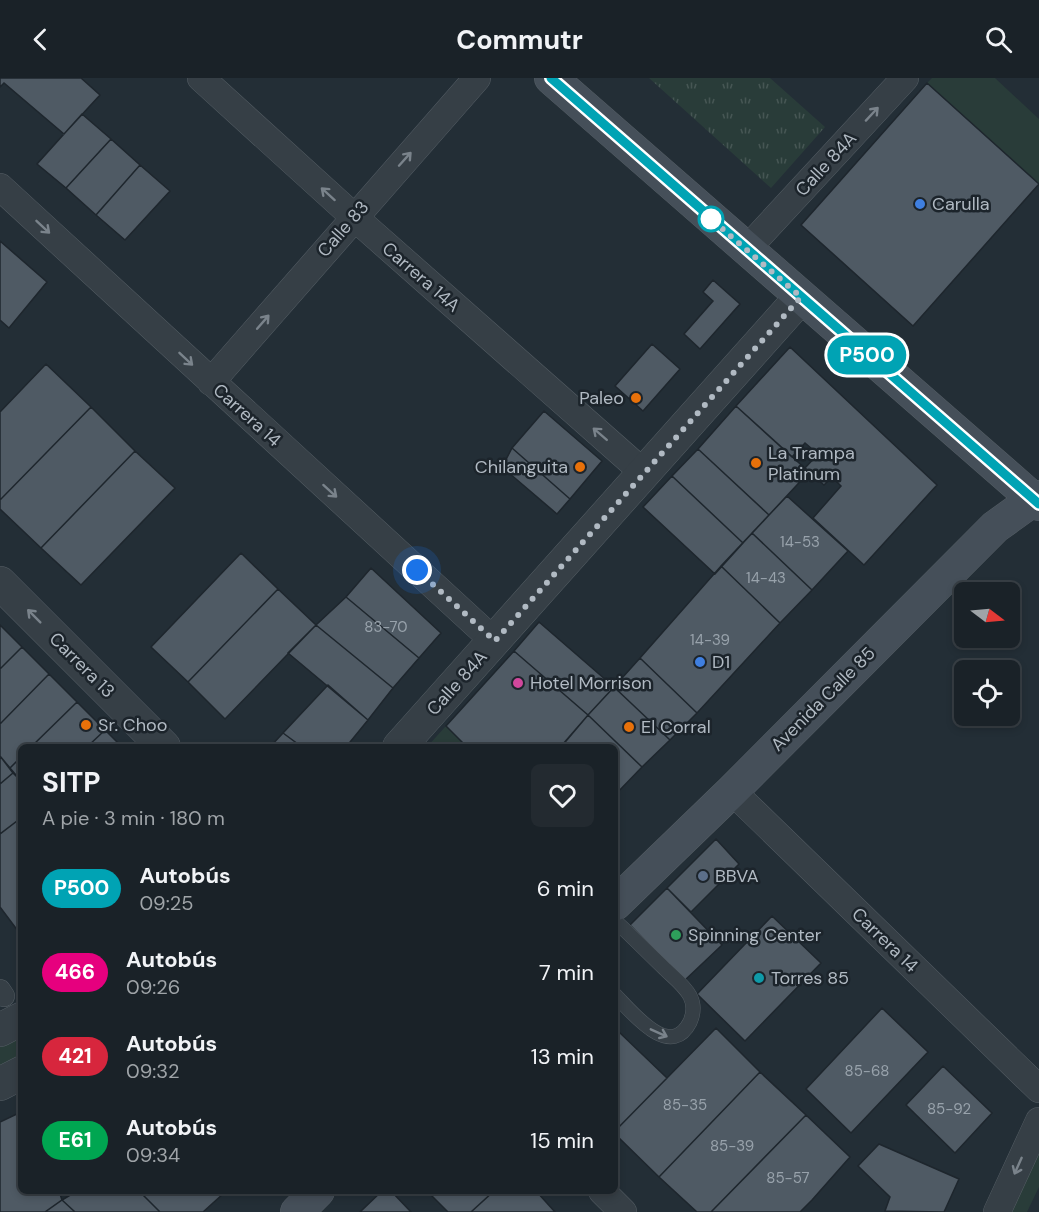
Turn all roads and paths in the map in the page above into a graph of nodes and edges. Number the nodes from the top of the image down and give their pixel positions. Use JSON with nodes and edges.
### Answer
{"nodes":[{"id":1,"x":201,"y":78,"type":"edge"},
{"id":2,"x":477,"y":78,"type":"edge"},
{"id":3,"x":551,"y":78,"type":"edge"},
{"id":4,"x":905,"y":78,"type":"edge"},
{"id":5,"x":0,"y":187,"type":"edge"},
{"id":6,"x":354,"y":217,"type":"junction"},
{"id":7,"x":746,"y":250,"type":"junction"},
{"id":8,"x":801,"y":297,"type":"junction"},
{"id":9,"x":211,"y":382,"type":"junction"},
{"id":10,"x":644,"y":473,"type":"junction"},
{"id":11,"x":1038,"y":494,"type":"edge"},
{"id":12,"x":0,"y":582,"type":"edge"},
{"id":13,"x":495,"y":641,"type":"junction"},
{"id":14,"x":161,"y":744,"type":"edge"},
{"id":15,"x":402,"y":744,"type":"edge"},
{"id":16,"x":732,"y":791,"type":"junction"},
{"id":17,"x":618,"y":901,"type":"edge"},
{"id":18,"x":618,"y":924,"type":"edge"},
{"id":19,"x":618,"y":998,"type":"edge"},
{"id":20,"x":8,"y":1002,"type":"edge"},
{"id":21,"x":0,"y":1030,"type":"edge"},
{"id":22,"x":18,"y":1075,"type":"edge"},
{"id":23,"x":0,"y":1084,"type":"edge"},
{"id":24,"x":1039,"y":1089,"type":"edge"},
{"id":25,"x":1039,"y":1121,"type":"edge"},
{"id":26,"x":315,"y":1194,"type":"edge"},
{"id":27,"x":605,"y":1194,"type":"edge"},
{"id":28,"x":297,"y":1212,"type":"edge"},
{"id":29,"x":623,"y":1212,"type":"edge"},
{"id":30,"x":997,"y":1212,"type":"edge"}],
"edges":[{"from":6,"to":1,"type":"street","name":"Carrera 14A","one_way":true},
{"from":6,"to":2,"type":"street","name":"Calle 83","one_way":true},
{"from":3,"to":7,"type":"main road"},
{"from":7,"to":4,"type":"street","name":"Calle 84A","one_way":true},
{"from":5,"to":9,"type":"street","name":"Carrera 14","one_way":true},
{"from":9,"to":6,"type":"street","name":"Calle 83","one_way":true},
{"from":10,"to":6,"type":"street","name":"Carrera 14A","one_way":true},
{"from":7,"to":8,"type":"main road"},
{"from":8,"to":10,"type":"street","name":"Calle 84A"},
{"from":8,"to":11,"type":"main road"},
{"from":9,"to":13,"type":"street","name":"Carrera 14","one_way":true},
{"from":10,"to":13,"type":"street","name":"Calle 84A"},
{"from":11,"to":16,"type":"main road","name":"Avenida Calle 85"},
{"from":14,"to":12,"type":"street","name":"Carrera 13","one_way":true},
{"from":13,"to":15,"type":"street","name":"Calle 84A"},
{"from":16,"to":17,"type":"main road","name":"Avenida Calle 85"},
{"from":16,"to":24,"type":"street","name":"Carrera 14"},
{"from":19,"to":18,"type":"lane","one_way":true},
{"from":20,"to":21,"type":"street"},
{"from":22,"to":23,"type":"street"},
{"from":25,"to":30,"type":"street","one_way":true},
{"from":26,"to":28,"type":"main road"},
{"from":27,"to":29,"type":"street"}]}
